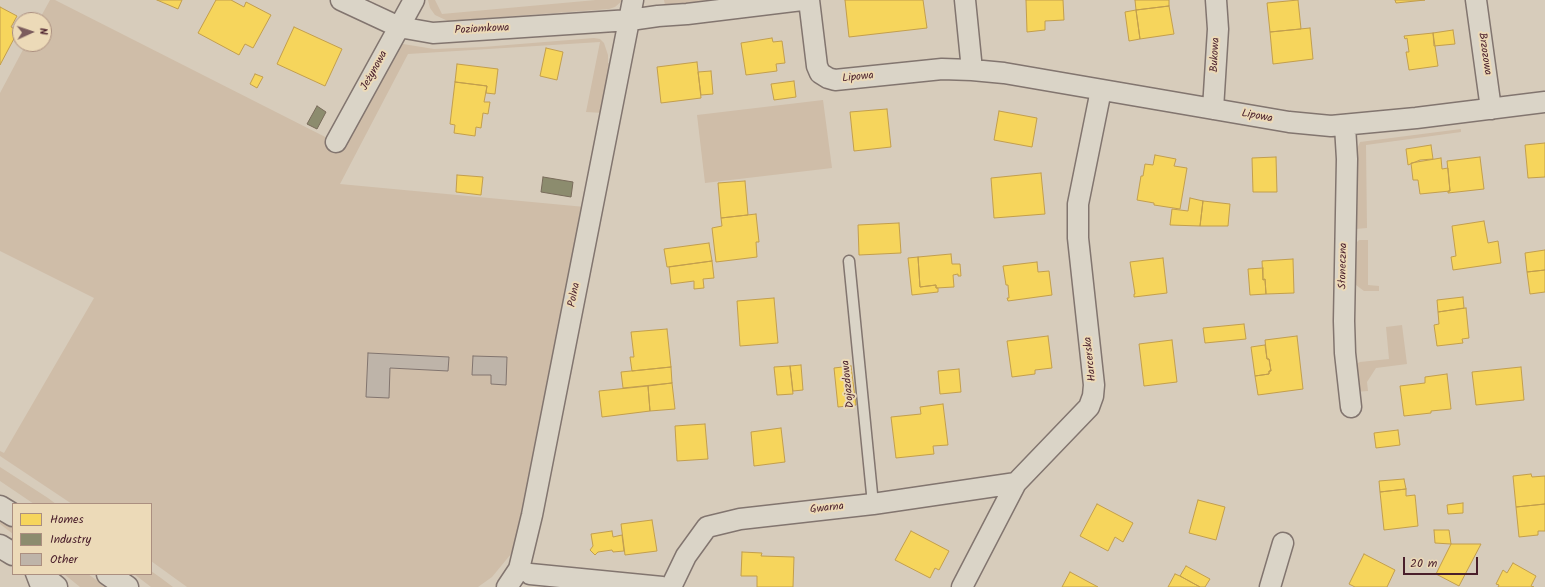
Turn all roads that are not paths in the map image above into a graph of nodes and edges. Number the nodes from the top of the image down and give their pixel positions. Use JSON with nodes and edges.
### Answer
{"nodes":[{"id":1,"x":342,"y":0,"type":"edge"},
{"id":2,"x":414,"y":0,"type":"edge"},
{"id":3,"x":633,"y":0,"type":"edge"},
{"id":4,"x":802,"y":0,"type":"edge"},
{"id":5,"x":809,"y":0,"type":"edge"},
{"id":6,"x":965,"y":0,"type":"edge"},
{"id":7,"x":1216,"y":0,"type":"edge"},
{"id":8,"x":1476,"y":0,"type":"edge"},
{"id":9,"x":630,"y":20,"type":"junction"},
{"id":10,"x":399,"y":27,"type":"junction"},
{"id":11,"x":972,"y":70,"type":"junction"},
{"id":12,"x":1101,"y":90,"type":"junction"},
{"id":13,"x":1545,"y":102,"type":"edge"},
{"id":14,"x":1213,"y":109,"type":"junction"},
{"id":15,"x":1491,"y":109,"type":"junction"},
{"id":16,"x":1345,"y":126,"type":"junction"},
{"id":17,"x":336,"y":142,"type":"dead end"},
{"id":18,"x":849,"y":261,"type":"dead end"},
{"id":19,"x":1351,"y":407,"type":"dead end"},
{"id":20,"x":1016,"y":483,"type":"junction"},
{"id":21,"x":873,"y":504,"type":"junction"},
{"id":22,"x":0,"y":507,"type":"edge"},
{"id":23,"x":12,"y":514,"type":"edge"},
{"id":24,"x":1283,"y":543,"type":"dead end"},
{"id":25,"x":0,"y":546,"type":"edge"},
{"id":26,"x":12,"y":553,"type":"edge"},
{"id":27,"x":530,"y":574,"type":"dead end"},
{"id":28,"x":31,"y":575,"type":"edge"},
{"id":29,"x":41,"y":575,"type":"edge"},
{"id":30,"x":109,"y":575,"type":"edge"},
{"id":31,"x":36,"y":587,"type":"edge"},
{"id":32,"x":56,"y":587,"type":"edge"},
{"id":33,"x":127,"y":587,"type":"edge"},
{"id":34,"x":507,"y":587,"type":"edge"},
{"id":35,"x":662,"y":587,"type":"edge"},
{"id":36,"x":671,"y":587,"type":"edge"},
{"id":37,"x":962,"y":587,"type":"edge"},
{"id":38,"x":1270,"y":587,"type":"edge"}],
"edges":[{"from":1,"to":10,"type":"street","name":"Poziomkowa"},
{"from":2,"to":10,"type":"street","name":"Jeżynowa"},
{"from":3,"to":9,"type":"street","name":"Polna"},
{"from":4,"to":9,"type":"street"},
{"from":5,"to":11,"type":"street","name":"Lipowa"},
{"from":6,"to":11,"type":"street"},
{"from":7,"to":14,"type":"street","name":"Bukowa"},
{"from":8,"to":15,"type":"street","name":"Brzozowa"},
{"from":9,"to":10,"type":"street","name":"Poziomkowa"},
{"from":9,"to":34,"type":"street","name":"Polna"},
{"from":10,"to":17,"type":"street","name":"Jeżynowa"},
{"from":11,"to":12,"type":"street","name":"Lipowa"},
{"from":12,"to":14,"type":"street","name":"Lipowa"},
{"from":12,"to":20,"type":"street","name":"Harcerska"},
{"from":13,"to":15,"type":"street","name":"Lipowa"},
{"from":14,"to":16,"type":"street","name":"Lipowa"},
{"from":15,"to":16,"type":"street","name":"Lipowa"},
{"from":16,"to":19,"type":"street","name":"Słoneczna"},
{"from":18,"to":21,"type":"lane","name":"Dojazdowa"},
{"from":20,"to":21,"type":"street","name":"Gwarna"},
{"from":20,"to":37,"type":"street","name":"Harcerska"},
{"from":21,"to":36,"type":"street","name":"Gwarna"},
{"from":22,"to":23,"type":"street"},
{"from":24,"to":38,"type":"street"},
{"from":25,"to":26,"type":"street"},
{"from":27,"to":35,"type":"street"},
{"from":28,"to":31,"type":"lane"},
{"from":29,"to":32,"type":"street"},
{"from":30,"to":33,"type":"street"}]}
